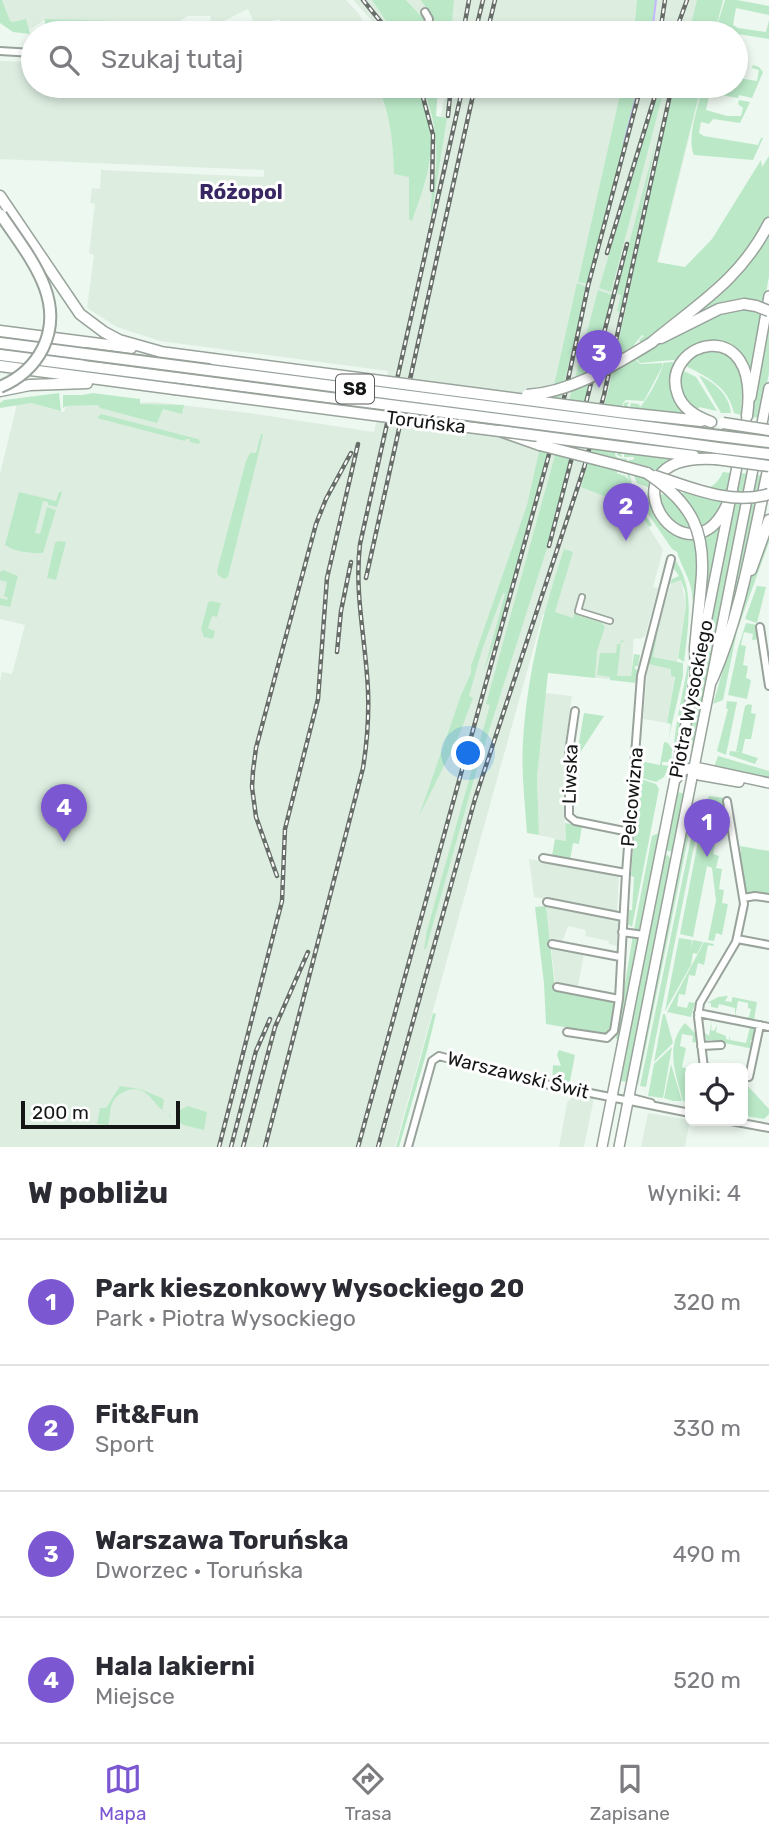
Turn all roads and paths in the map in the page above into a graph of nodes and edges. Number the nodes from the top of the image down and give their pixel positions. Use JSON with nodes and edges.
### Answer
{"nodes":[{"id":1,"x":425,"y":12,"type":"dead end"},
{"id":2,"x":429,"y":21,"type":"edge"},
{"id":3,"x":0,"y":51,"type":"edge"},
{"id":4,"x":21,"y":52,"type":"edge"},
{"id":5,"x":0,"y":195,"type":"edge"},
{"id":6,"x":0,"y":212,"type":"edge"},
{"id":7,"x":769,"y":223,"type":"edge"},
{"id":8,"x":769,"y":296,"type":"edge"},
{"id":9,"x":769,"y":311,"type":"edge"},
{"id":10,"x":0,"y":331,"type":"edge"},
{"id":11,"x":651,"y":342,"type":"junction"},
{"id":12,"x":0,"y":343,"type":"edge"},
{"id":13,"x":17,"y":351,"type":"junction"},
{"id":14,"x":165,"y":353,"type":"junction"},
{"id":15,"x":0,"y":355,"type":"edge"},
{"id":16,"x":84,"y":364,"type":"junction"},
{"id":17,"x":0,"y":366,"type":"edge"},
{"id":18,"x":769,"y":388,"type":"edge"},
{"id":19,"x":3,"y":389,"type":"edge"},
{"id":20,"x":489,"y":395,"type":"junction"},
{"id":21,"x":747,"y":416,"type":"junction"},
{"id":22,"x":711,"y":422,"type":"junction"},
{"id":23,"x":624,"y":429,"type":"junction"},
{"id":24,"x":769,"y":430,"type":"edge"},
{"id":25,"x":500,"y":431,"type":"junction"},
{"id":26,"x":769,"y":442,"type":"edge"},
{"id":27,"x":718,"y":448,"type":"junction"},
{"id":28,"x":769,"y":454,"type":"edge"},
{"id":29,"x":769,"y":466,"type":"edge"},
{"id":30,"x":647,"y":474,"type":"junction"},
{"id":31,"x":732,"y":492,"type":"junction"},
{"id":32,"x":769,"y":494,"type":"edge"},
{"id":33,"x":769,"y":520,"type":"edge"},
{"id":34,"x":671,"y":559,"type":"dead end"},
{"id":35,"x":744,"y":583,"type":"junction"},
{"id":36,"x":582,"y":597,"type":"dead end"},
{"id":37,"x":610,"y":621,"type":"dead end"},
{"id":38,"x":760,"y":626,"type":"dead end"},
{"id":39,"x":696,"y":676,"type":"junction"},
{"id":40,"x":712,"y":680,"type":"junction"},
{"id":41,"x":769,"y":686,"type":"edge"},
{"id":42,"x":575,"y":711,"type":"dead end"},
{"id":43,"x":681,"y":748,"type":"junction"},
{"id":44,"x":692,"y":769,"type":"junction"},
{"id":45,"x":674,"y":785,"type":"junction"},
{"id":46,"x":769,"y":785,"type":"edge"},
{"id":47,"x":727,"y":801,"type":"dead end"},
{"id":48,"x":629,"y":832,"type":"junction"},
{"id":49,"x":543,"y":858,"type":"dead end"},
{"id":50,"x":659,"y":859,"type":"junction"},
{"id":51,"x":676,"y":864,"type":"junction"},
{"id":52,"x":626,"y":873,"type":"junction"},
{"id":53,"x":743,"y":898,"type":"junction"},
{"id":54,"x":769,"y":898,"type":"edge"},
{"id":55,"x":547,"y":902,"type":"dead end"},
{"id":56,"x":623,"y":917,"type":"junction"},
{"id":57,"x":622,"y":932,"type":"junction"},
{"id":58,"x":644,"y":935,"type":"junction"},
{"id":59,"x":737,"y":939,"type":"junction"},
{"id":60,"x":552,"y":944,"type":"dead end"},
{"id":61,"x":769,"y":945,"type":"edge"},
{"id":62,"x":620,"y":957,"type":"junction"},
{"id":63,"x":557,"y":987,"type":"dead end"},
{"id":64,"x":619,"y":999,"type":"junction"},
{"id":65,"x":699,"y":1013,"type":"junction"},
{"id":66,"x":760,"y":1025,"type":"junction"},
{"id":67,"x":769,"y":1027,"type":"edge"},
{"id":68,"x":567,"y":1032,"type":"dead end"},
{"id":69,"x":721,"y":1045,"type":"dead end"},
{"id":70,"x":701,"y":1046,"type":"junction"},
{"id":71,"x":703,"y":1063,"type":"edge"},
{"id":72,"x":749,"y":1077,"type":"dead end"},
{"id":73,"x":612,"y":1097,"type":"junction"},
{"id":74,"x":629,"y":1099,"type":"junction"},
{"id":75,"x":685,"y":1112,"type":"edge"},
{"id":76,"x":748,"y":1124,"type":"edge"},
{"id":77,"x":769,"y":1128,"type":"edge"},
{"id":78,"x":408,"y":1147,"type":"edge"},
{"id":79,"x":602,"y":1147,"type":"edge"},
{"id":80,"x":619,"y":1147,"type":"edge"}],
"edges":[{"from":1,"to":2,"type":"street"},
{"from":3,"to":4,"type":"street"},
{"from":5,"to":14,"type":"main road"},
{"from":6,"to":19,"type":"highway","bridge":true},
{"from":7,"to":11,"type":"main road"},
{"from":8,"to":21,"type":"main road","name":"Piotra Wysockiego"},
{"from":9,"to":11,"type":"main road","bridge":true},
{"from":10,"to":13,"type":"main road","name":"Toruńska"},
{"from":11,"to":20,"type":"main road","bridge":true},
{"from":12,"to":13,"type":"highway","name":"Toruńska","number":"S8"},
{"from":13,"to":15,"type":"highway","name":"Toruńska","number":"S8"},
{"from":13,"to":16,"type":"highway","name":"Toruńska","number":"S8"},
{"from":13,"to":16,"type":"main road","name":"Toruńska"},
{"from":13,"to":17,"type":"main road","name":"Toruńska"},
{"from":14,"to":16,"type":"main road","name":"Toruńska"},
{"from":14,"to":20,"type":"main road","name":"Toruńska","bridge":true},
{"from":16,"to":19,"type":"main road"},
{"from":16,"to":23,"type":"highway","name":"Toruńska","number":"S8","bridge":true},
{"from":16,"to":25,"type":"main road","name":"Toruńska","bridge":true},
{"from":18,"to":40,"type":"main road","name":"Piotra Wysockiego"},
{"from":20,"to":23,"type":"main road","name":"Toruńska","bridge":true},
{"from":21,"to":22,"type":"main road"},
{"from":21,"to":31,"type":"main road","name":"Piotra Wysockiego"},
{"from":22,"to":23,"type":"main road","name":"Toruńska"},
{"from":22,"to":24,"type":"main road","name":"Toruńska","bridge":true},
{"from":23,"to":25,"type":"main road","name":"Toruńska","bridge":true},
{"from":23,"to":27,"type":"highway","name":"Toruńska","number":"S8"},
{"from":25,"to":30,"type":"main road","bridge":true},
{"from":26,"to":27,"type":"highway","name":"Toruńska","number":"S8","bridge":true},
{"from":27,"to":28,"type":"highway","name":"Toruńska","number":"S8","bridge":true},
{"from":27,"to":29,"type":"main road","name":"Toruńska","bridge":true},
{"from":27,"to":31,"type":"main road"},
{"from":29,"to":35,"type":"main road"},
{"from":30,"to":32,"type":"main road","bridge":true},
{"from":30,"to":39,"type":"main road","bridge":true},
{"from":31,"to":39,"type":"main road","name":"Piotra Wysockiego"},
{"from":33,"to":35,"type":"main road"},
{"from":34,"to":48,"type":"street","name":"Pelcowizna"},
{"from":35,"to":40,"type":"main road"},
{"from":36,"to":37,"type":"street"},
{"from":38,"to":41,"type":"street"},
{"from":39,"to":43,"type":"main road","name":"Piotra Wysockiego"},
{"from":40,"to":44,"type":"main road","name":"Piotra Wysockiego"},
{"from":42,"to":48,"type":"street","name":"Liwska"},
{"from":43,"to":44,"type":"main road"},
{"from":43,"to":45,"type":"main road","name":"Piotra Wysockiego"},
{"from":44,"to":45,"type":"main road"},
{"from":44,"to":46,"type":"main road"},
{"from":44,"to":51,"type":"main road","name":"Piotra Wysockiego"},
{"from":45,"to":50,"type":"main road","name":"Piotra Wysockiego"},
{"from":47,"to":53,"type":"street"},
{"from":48,"to":52,"type":"street","name":"Pelcowizna"},
{"from":49,"to":52,"type":"street"},
{"from":50,"to":51,"type":"main road"},
{"from":50,"to":58,"type":"main road","name":"Piotra Wysockiego"},
{"from":51,"to":74,"type":"main road","name":"Piotra Wysockiego"},
{"from":52,"to":56,"type":"street","name":"Pelcowizna"},
{"from":53,"to":54,"type":"street"},
{"from":53,"to":59,"type":"street"},
{"from":55,"to":56,"type":"street"},
{"from":56,"to":57,"type":"street","name":"Pelcowizna"},
{"from":57,"to":58,"type":"street"},
{"from":57,"to":62,"type":"street","name":"Pelcowizna"},
{"from":58,"to":73,"type":"main road","name":"Piotra Wysockiego"},
{"from":59,"to":61,"type":"street"},
{"from":59,"to":65,"type":"street"},
{"from":60,"to":62,"type":"street"},
{"from":62,"to":64,"type":"street","name":"Pelcowizna"},
{"from":63,"to":64,"type":"street"},
{"from":64,"to":68,"type":"street","name":"Pelcowizna"},
{"from":65,"to":66,"type":"street"},
{"from":65,"to":70,"type":"street"},
{"from":66,"to":67,"type":"street"},
{"from":66,"to":72,"type":"street"},
{"from":69,"to":70,"type":"street"},
{"from":70,"to":71,"type":"street"},
{"from":73,"to":74,"type":"street"},
{"from":73,"to":78,"type":"street","name":"Warszawski Świt"},
{"from":73,"to":79,"type":"main road","name":"Piotra Wysockiego"},
{"from":74,"to":75,"type":"street"},
{"from":74,"to":80,"type":"main road","name":"Piotra Wysockiego"},
{"from":76,"to":77,"type":"street"}]}
